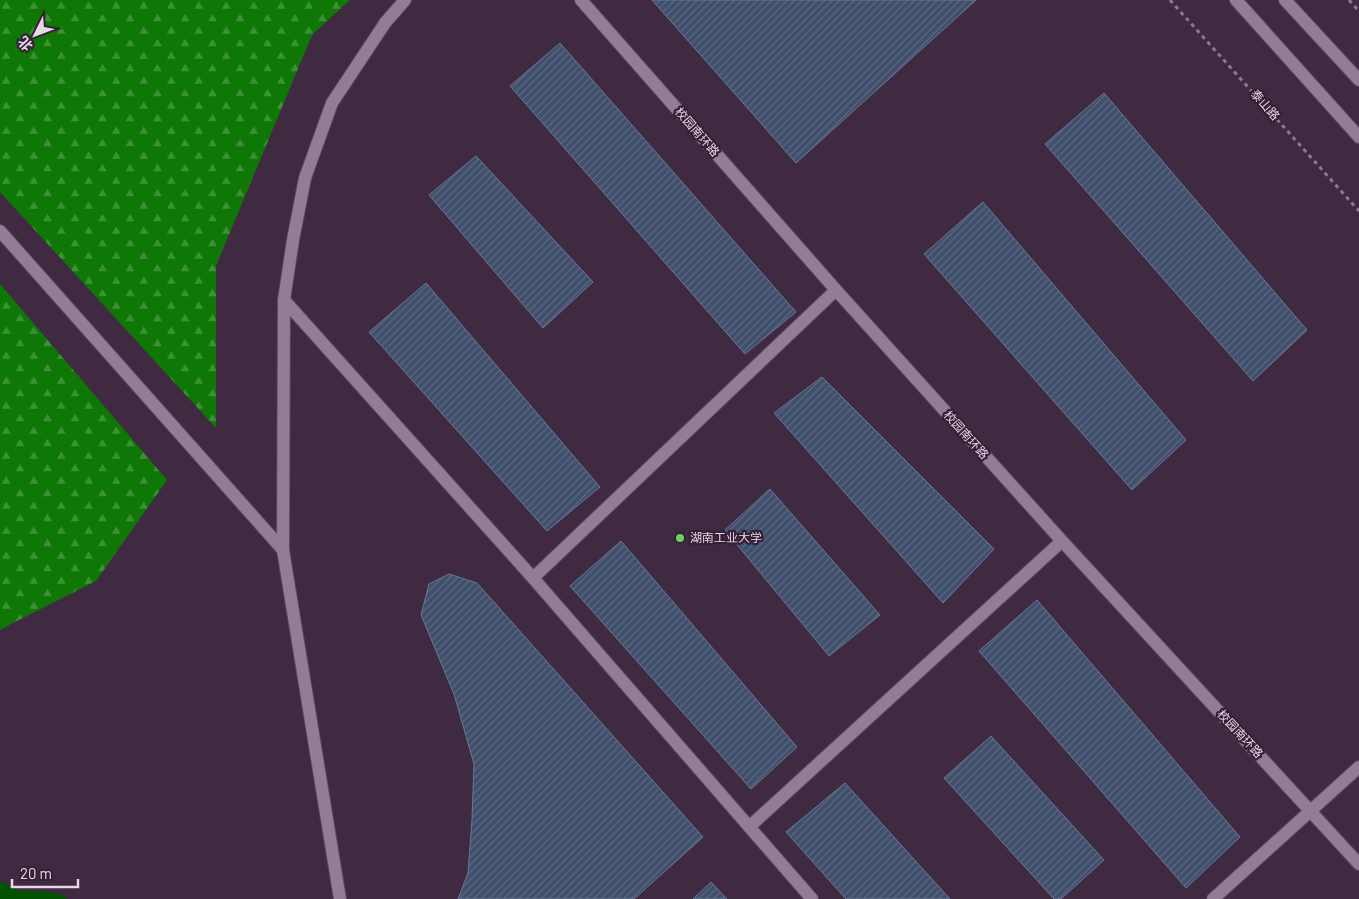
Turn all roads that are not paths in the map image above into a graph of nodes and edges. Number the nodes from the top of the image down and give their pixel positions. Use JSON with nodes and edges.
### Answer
{"nodes":[{"id":1,"x":405,"y":0,"type":"edge"},
{"id":2,"x":581,"y":0,"type":"edge"},
{"id":3,"x":1236,"y":0,"type":"edge"},
{"id":4,"x":1286,"y":0,"type":"edge"},
{"id":5,"x":1359,"y":80,"type":"edge"},
{"id":6,"x":1359,"y":137,"type":"edge"},
{"id":7,"x":0,"y":231,"type":"edge"},
{"id":8,"x":836,"y":290,"type":"junction"},
{"id":9,"x":284,"y":300,"type":"junction"},
{"id":10,"x":1062,"y":541,"type":"junction"},
{"id":11,"x":283,"y":550,"type":"junction"},
{"id":12,"x":533,"y":578,"type":"junction"},
{"id":13,"x":1359,"y":767,"type":"edge"},
{"id":14,"x":1312,"y":812,"type":"junction"},
{"id":15,"x":749,"y":827,"type":"junction"},
{"id":16,"x":1359,"y":864,"type":"edge"},
{"id":17,"x":340,"y":899,"type":"edge"},
{"id":18,"x":812,"y":899,"type":"edge"},
{"id":19,"x":1214,"y":899,"type":"edge"}],
"edges":[{"from":1,"to":9,"type":"street"},
{"from":2,"to":8,"type":"street","name":"校园南环路"},
{"from":3,"to":6,"type":"street"},
{"from":4,"to":5,"type":"street"},
{"from":7,"to":11,"type":"street"},
{"from":8,"to":10,"type":"street","name":"校园南环路"},
{"from":8,"to":12,"type":"street"},
{"from":9,"to":11,"type":"street"},
{"from":9,"to":12,"type":"street"},
{"from":10,"to":14,"type":"street","name":"校园南环路"},
{"from":10,"to":15,"type":"street"},
{"from":11,"to":17,"type":"street"},
{"from":12,"to":15,"type":"street"},
{"from":13,"to":14,"type":"street"},
{"from":14,"to":16,"type":"street","name":"校园南环路"},
{"from":14,"to":19,"type":"street"},
{"from":15,"to":18,"type":"street"}]}
